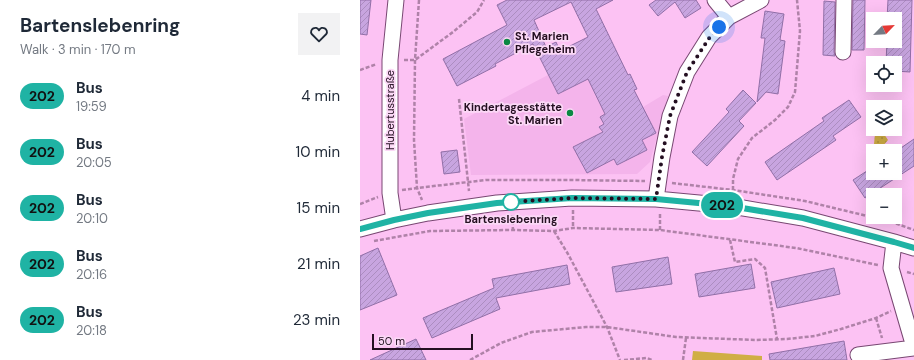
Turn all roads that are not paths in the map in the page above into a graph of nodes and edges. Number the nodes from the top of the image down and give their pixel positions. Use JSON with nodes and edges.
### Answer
{"nodes":[{"id":1,"x":396,"y":0,"type":"edge"},
{"id":2,"x":715,"y":0,"type":"edge"},
{"id":3,"x":761,"y":0,"type":"edge"},
{"id":4,"x":844,"y":0,"type":"edge"},
{"id":5,"x":729,"y":17,"type":"junction"},
{"id":6,"x":843,"y":52,"type":"dead end"},
{"id":7,"x":656,"y":199,"type":"junction"},
{"id":8,"x":394,"y":220,"type":"junction"},
{"id":9,"x":360,"y":229,"type":"edge"},
{"id":10,"x":894,"y":242,"type":"junction"},
{"id":11,"x":914,"y":248,"type":"edge"},
{"id":12,"x":914,"y":347,"type":"edge"},
{"id":13,"x":858,"y":354,"type":"dead end"}],
"edges":[{"from":1,"to":8,"type":"street","name":"Hubertusstraße"},
{"from":2,"to":5,"type":"street"},
{"from":3,"to":5,"type":"street"},
{"from":4,"to":6,"type":"street"},
{"from":5,"to":7,"type":"street"},
{"from":7,"to":8,"type":"street"},
{"from":7,"to":10,"type":"street"},
{"from":8,"to":9,"type":"street"},
{"from":10,"to":11,"type":"street"},
{"from":10,"to":12,"type":"street"},
{"from":12,"to":13,"type":"street"}]}
